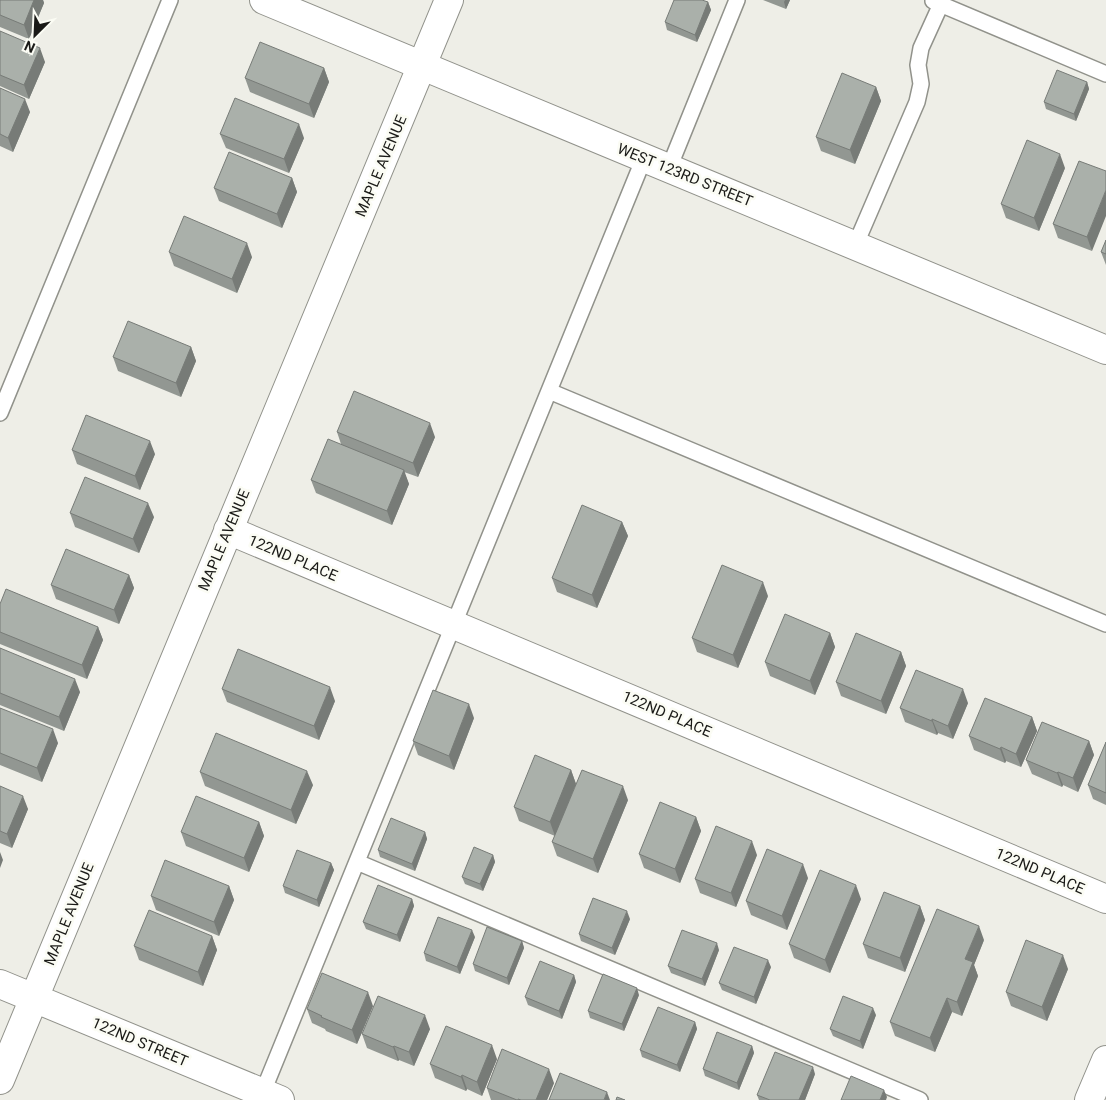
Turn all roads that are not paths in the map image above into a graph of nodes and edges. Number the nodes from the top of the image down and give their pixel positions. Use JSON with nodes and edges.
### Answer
{"nodes":[{"id":1,"x":170,"y":0,"type":"edge"},
{"id":2,"x":264,"y":0,"type":"edge"},
{"id":3,"x":449,"y":0,"type":"edge"},
{"id":4,"x":737,"y":0,"type":"edge"},
{"id":5,"x":936,"y":2,"type":"edge"},
{"id":6,"x":423,"y":66,"type":"junction"},
{"id":7,"x":1106,"y":74,"type":"edge"},
{"id":8,"x":644,"y":158,"type":"junction"},
{"id":9,"x":669,"y":168,"type":"junction"},
{"id":10,"x":855,"y":246,"type":"junction"},
{"id":11,"x":1106,"y":350,"type":"edge"},
{"id":12,"x":549,"y":391,"type":"junction"},
{"id":13,"x":0,"y":413,"type":"edge"},
{"id":14,"x":228,"y":530,"type":"junction"},
{"id":15,"x":454,"y":624,"type":"junction"},
{"id":16,"x":1106,"y":624,"type":"edge"},
{"id":17,"x":357,"y":862,"type":"junction"},
{"id":18,"x":1106,"y":898,"type":"edge"},
{"id":19,"x":0,"y":984,"type":"edge"},
{"id":20,"x":34,"y":998,"type":"junction"},
{"id":21,"x":1106,"y":1060,"type":"edge"},
{"id":22,"x":0,"y":1080,"type":"edge"},
{"id":23,"x":268,"y":1098,"type":"edge"},
{"id":24,"x":920,"y":1100,"type":"edge"},
{"id":25,"x":1089,"y":1100,"type":"edge"}],
"edges":[{"from":1,"to":13,"type":"lane"},
{"from":2,"to":6,"type":"street","name":"WEST 123RD STREET"},
{"from":3,"to":6,"type":"street","name":"MAPLE AVENUE"},
{"from":4,"to":9,"type":"lane"},
{"from":5,"to":7,"type":"lane"},
{"from":5,"to":10,"type":"lane"},
{"from":6,"to":8,"type":"street","name":"WEST 123RD STREET"},
{"from":6,"to":14,"type":"street","name":"MAPLE AVENUE"},
{"from":8,"to":9,"type":"street","name":"WEST 123RD STREET"},
{"from":8,"to":12,"type":"lane"},
{"from":9,"to":10,"type":"street","name":"WEST 123RD STREET"},
{"from":10,"to":11,"type":"street","name":"WEST 123RD STREET"},
{"from":12,"to":15,"type":"lane"},
{"from":12,"to":16,"type":"lane"},
{"from":14,"to":15,"type":"street","name":"122ND PLACE"},
{"from":14,"to":20,"type":"street","name":"MAPLE AVENUE"},
{"from":15,"to":17,"type":"lane"},
{"from":15,"to":18,"type":"street","name":"122ND PLACE"},
{"from":17,"to":23,"type":"lane"},
{"from":17,"to":24,"type":"lane"},
{"from":19,"to":20,"type":"street","name":"122ND STREET"},
{"from":20,"to":22,"type":"street","name":"MAPLE AVENUE"},
{"from":20,"to":23,"type":"street","name":"122ND STREET"},
{"from":21,"to":25,"type":"street"}]}
